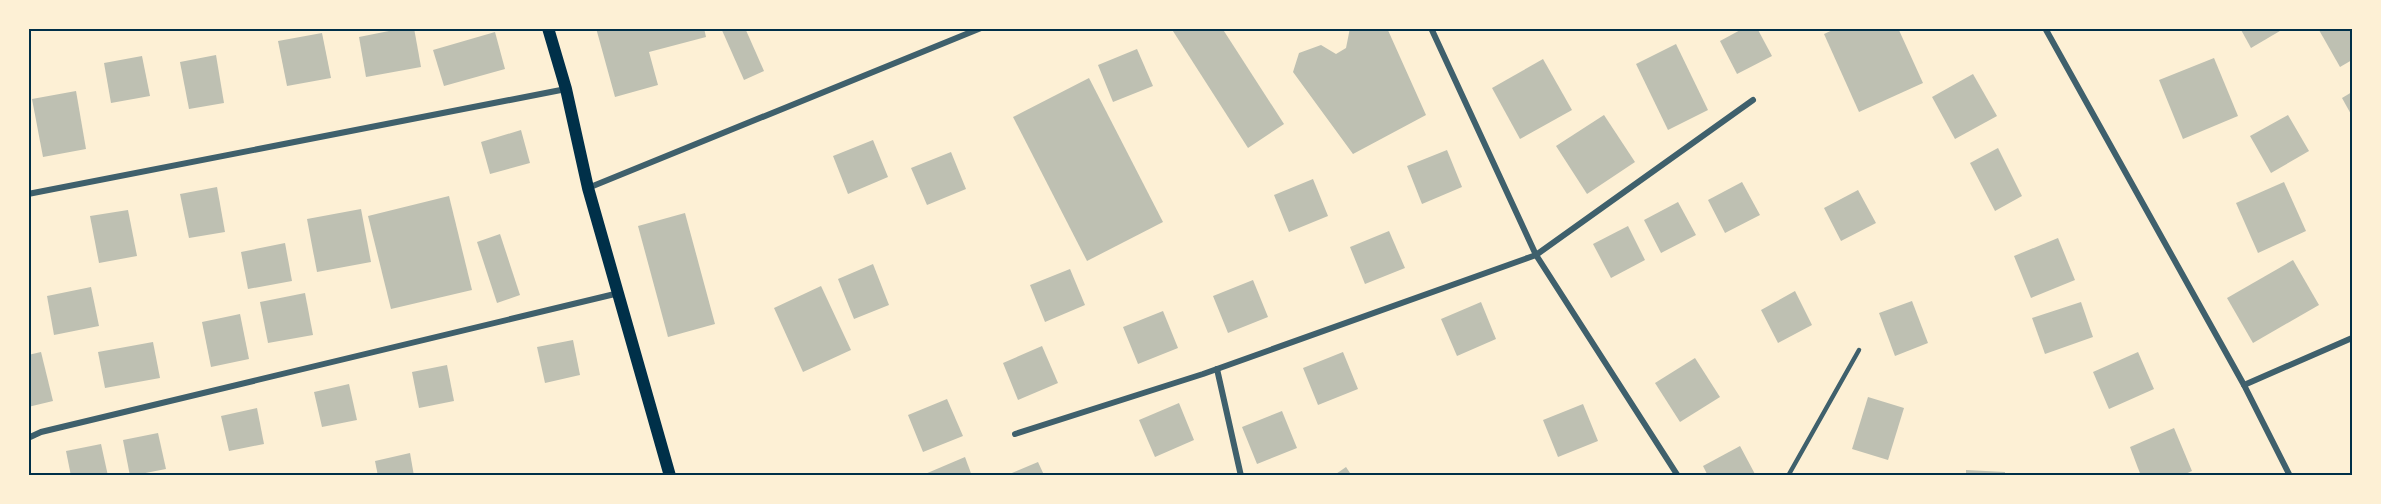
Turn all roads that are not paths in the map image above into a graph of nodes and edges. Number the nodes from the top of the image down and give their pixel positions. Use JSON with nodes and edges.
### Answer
{"nodes":[{"id":1,"x":548,"y":28,"type":"edge"},
{"id":2,"x":981,"y":28,"type":"edge"},
{"id":3,"x":1431,"y":28,"type":"edge"},
{"id":4,"x":2045,"y":28,"type":"edge"},
{"id":5,"x":566,"y":89,"type":"junction"},
{"id":6,"x":1753,"y":100,"type":"dead end"},
{"id":7,"x":588,"y":188,"type":"junction"},
{"id":8,"x":28,"y":194,"type":"edge"},
{"id":9,"x":1536,"y":255,"type":"junction"},
{"id":10,"x":618,"y":293,"type":"junction"},
{"id":11,"x":2352,"y":338,"type":"edge"},
{"id":12,"x":1859,"y":350,"type":"dead end"},
{"id":13,"x":1217,"y":369,"type":"junction"},
{"id":14,"x":2244,"y":385,"type":"junction"},
{"id":15,"x":1015,"y":434,"type":"dead end"},
{"id":16,"x":28,"y":438,"type":"edge"},
{"id":17,"x":670,"y":476,"type":"edge"},
{"id":18,"x":1241,"y":476,"type":"edge"},
{"id":19,"x":1678,"y":476,"type":"edge"},
{"id":20,"x":1788,"y":476,"type":"edge"},
{"id":21,"x":2290,"y":476,"type":"edge"}],
"edges":[{"from":1,"to":5,"type":"main road"},
{"from":2,"to":7,"type":"street"},
{"from":3,"to":9,"type":"street"},
{"from":4,"to":14,"type":"street"},
{"from":5,"to":7,"type":"main road"},
{"from":5,"to":8,"type":"street"},
{"from":6,"to":9,"type":"street"},
{"from":7,"to":10,"type":"main road"},
{"from":9,"to":13,"type":"street"},
{"from":9,"to":19,"type":"street"},
{"from":10,"to":16,"type":"street"},
{"from":10,"to":17,"type":"main road"},
{"from":11,"to":14,"type":"street"},
{"from":12,"to":20,"type":"lane"},
{"from":13,"to":15,"type":"street"},
{"from":13,"to":18,"type":"street"},
{"from":14,"to":21,"type":"street"}]}
